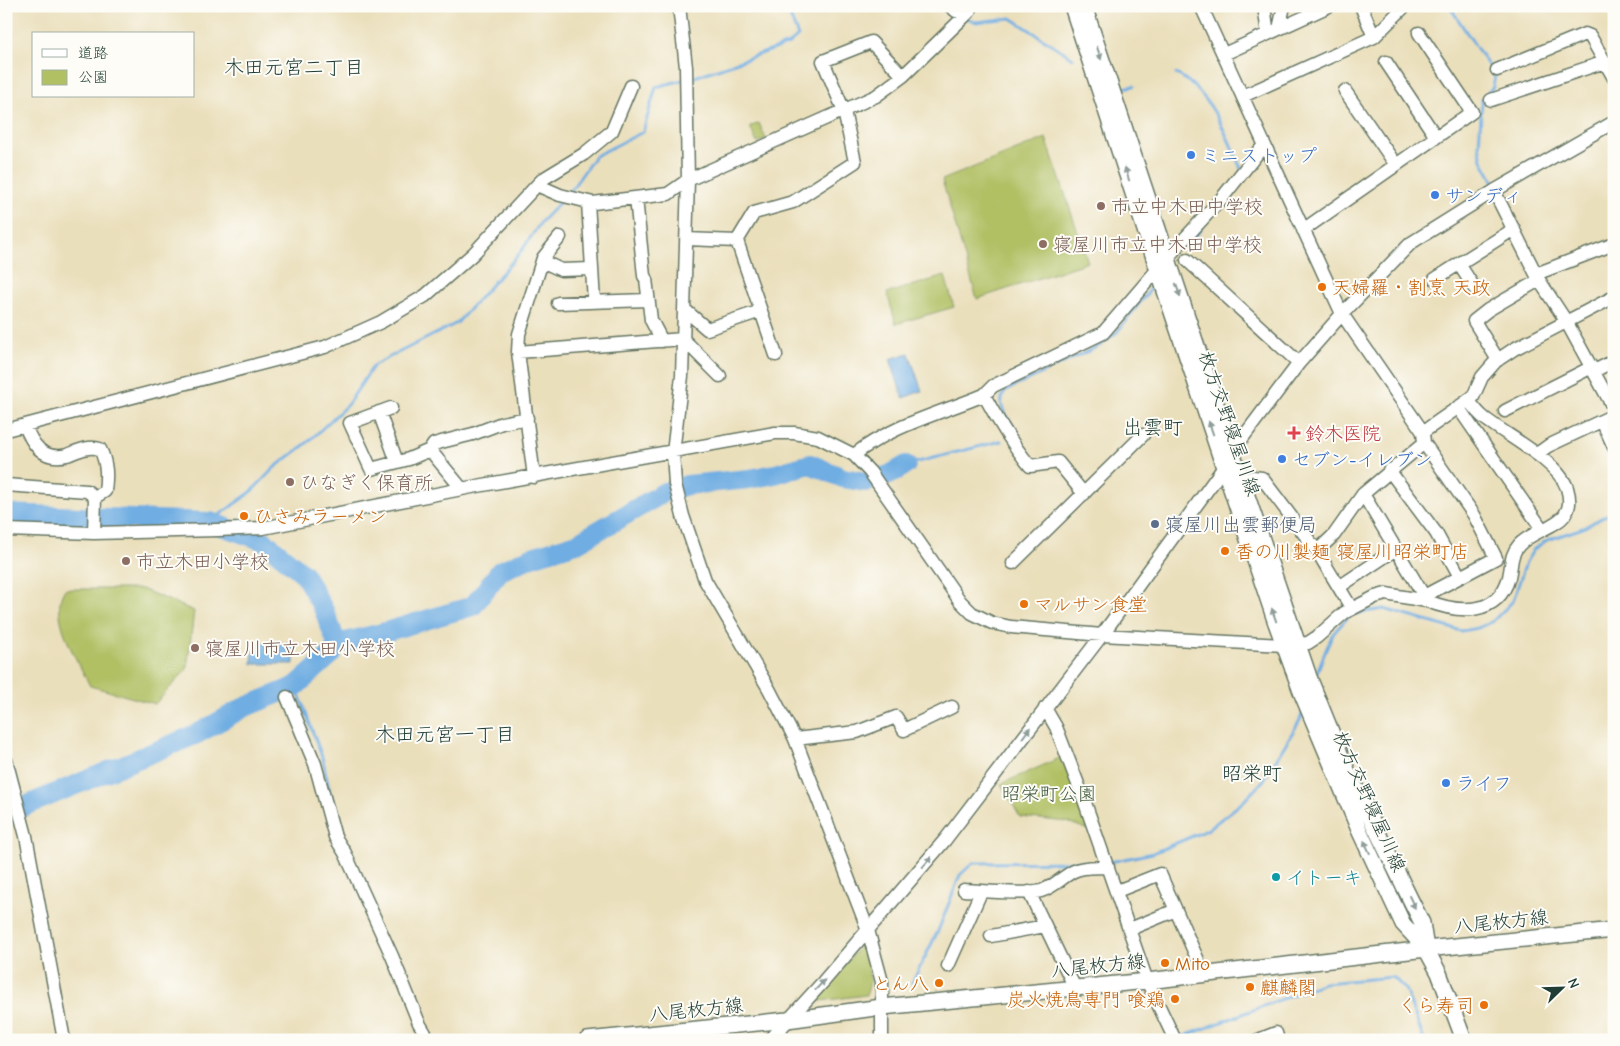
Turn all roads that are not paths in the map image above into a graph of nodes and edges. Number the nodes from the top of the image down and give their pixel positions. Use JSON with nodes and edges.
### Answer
{"nodes":[{"id":1,"x":679,"y":6,"type":"edge"},
{"id":2,"x":950,"y":6,"type":"edge"},
{"id":3,"x":1072,"y":6,"type":"edge"},
{"id":4,"x":1084,"y":6,"type":"edge"},
{"id":5,"x":1201,"y":6,"type":"edge"},
{"id":6,"x":1264,"y":6,"type":"edge"},
{"id":7,"x":1284,"y":6,"type":"edge"},
{"id":8,"x":1329,"y":6,"type":"edge"},
{"id":9,"x":1361,"y":6,"type":"edge"},
{"id":10,"x":1405,"y":6,"type":"edge"},
{"id":11,"x":966,"y":14,"type":"edge"},
{"id":12,"x":1274,"y":32,"type":"junction"},
{"id":13,"x":1419,"y":33,"type":"dead end"},
{"id":14,"x":1374,"y":37,"type":"junction"},
{"id":15,"x":1224,"y":54,"type":"junction"},
{"id":16,"x":1386,"y":62,"type":"dead end"},
{"id":17,"x":1606,"y":62,"type":"junction"},
{"id":18,"x":1496,"y":70,"type":"dead end"},
{"id":19,"x":903,"y":76,"type":"junction"},
{"id":20,"x":1614,"y":78,"type":"edge"},
{"id":21,"x":631,"y":86,"type":"dead end"},
{"id":22,"x":1345,"y":91,"type":"dead end"},
{"id":23,"x":1243,"y":96,"type":"junction"},
{"id":24,"x":1491,"y":100,"type":"dead end"},
{"id":25,"x":844,"y":111,"type":"junction"},
{"id":26,"x":1614,"y":122,"type":"edge"},
{"id":27,"x":1436,"y":137,"type":"junction"},
{"id":28,"x":1264,"y":145,"type":"junction"},
{"id":29,"x":1396,"y":165,"type":"junction"},
{"id":30,"x":688,"y":180,"type":"junction"},
{"id":31,"x":537,"y":185,"type":"junction"},
{"id":32,"x":1494,"y":191,"type":"junction"},
{"id":33,"x":636,"y":198,"type":"junction"},
{"id":34,"x":588,"y":202,"type":"junction"},
{"id":35,"x":1514,"y":229,"type":"junction"},
{"id":36,"x":1302,"y":230,"type":"junction"},
{"id":37,"x":560,"y":236,"type":"dead end"},
{"id":38,"x":686,"y":239,"type":"junction"},
{"id":39,"x":738,"y":241,"type":"junction"},
{"id":40,"x":1614,"y":244,"type":"edge"},
{"id":41,"x":1186,"y":260,"type":"dead end"},
{"id":42,"x":542,"y":261,"type":"junction"},
{"id":43,"x":1163,"y":264,"type":"junction"},
{"id":44,"x":1459,"y":264,"type":"junction"},
{"id":45,"x":592,"y":269,"type":"junction"},
{"id":46,"x":1538,"y":277,"type":"junction"},
{"id":47,"x":1435,"y":280,"type":"dead end"},
{"id":48,"x":1475,"y":289,"type":"dead end"},
{"id":49,"x":1614,"y":297,"type":"edge"},
{"id":50,"x":648,"y":300,"type":"junction"},
{"id":51,"x":594,"y":302,"type":"junction"},
{"id":52,"x":558,"y":303,"type":"dead end"},
{"id":53,"x":684,"y":309,"type":"junction"},
{"id":54,"x":761,"y":311,"type":"junction"},
{"id":55,"x":1342,"y":314,"type":"junction"},
{"id":56,"x":1566,"y":321,"type":"junction"},
{"id":57,"x":683,"y":339,"type":"junction"},
{"id":58,"x":662,"y":341,"type":"junction"},
{"id":59,"x":518,"y":352,"type":"junction"},
{"id":60,"x":776,"y":355,"type":"dead end"},
{"id":61,"x":1498,"y":360,"type":"junction"},
{"id":62,"x":1614,"y":361,"type":"edge"},
{"id":63,"x":1299,"y":363,"type":"junction"},
{"id":64,"x":1593,"y":369,"type":"junction"},
{"id":65,"x":720,"y":376,"type":"dead end"},
{"id":66,"x":984,"y":396,"type":"junction"},
{"id":67,"x":1463,"y":403,"type":"junction"},
{"id":68,"x":1614,"y":409,"type":"edge"},
{"id":69,"x":1505,"y":411,"type":"dead end"},
{"id":70,"x":1614,"y":416,"type":"edge"},
{"id":71,"x":527,"y":418,"type":"junction"},
{"id":72,"x":1602,"y":421,"type":"junction"},
{"id":73,"x":24,"y":425,"type":"junction"},
{"id":74,"x":6,"y":430,"type":"edge"},
{"id":75,"x":1143,"y":435,"type":"dead end"},
{"id":76,"x":1423,"y":437,"type":"junction"},
{"id":77,"x":1614,"y":447,"type":"edge"},
{"id":78,"x":430,"y":450,"type":"junction"},
{"id":79,"x":673,"y":452,"type":"junction"},
{"id":80,"x":1232,"y":452,"type":"junction"},
{"id":81,"x":1537,"y":454,"type":"junction"},
{"id":82,"x":854,"y":455,"type":"junction"},
{"id":83,"x":398,"y":462,"type":"junction"},
{"id":84,"x":1224,"y":467,"type":"junction"},
{"id":85,"x":1389,"y":470,"type":"junction"},
{"id":86,"x":534,"y":476,"type":"junction"},
{"id":87,"x":1242,"y":481,"type":"junction"},
{"id":88,"x":6,"y":485,"type":"edge"},
{"id":89,"x":462,"y":489,"type":"junction"},
{"id":90,"x":1084,"y":494,"type":"junction"},
{"id":91,"x":1363,"y":494,"type":"junction"},
{"id":92,"x":94,"y":497,"type":"junction"},
{"id":93,"x":1542,"y":529,"type":"junction"},
{"id":94,"x":6,"y":530,"type":"edge"},
{"id":95,"x":94,"y":533,"type":"junction"},
{"id":96,"x":1396,"y":549,"type":"junction"},
{"id":97,"x":1317,"y":550,"type":"junction"},
{"id":98,"x":1013,"y":564,"type":"dead end"},
{"id":99,"x":1460,"y":577,"type":"junction"},
{"id":100,"x":1339,"y":587,"type":"junction"},
{"id":101,"x":1425,"y":599,"type":"junction"},
{"id":102,"x":1352,"y":608,"type":"junction"},
{"id":103,"x":1102,"y":634,"type":"junction"},
{"id":104,"x":1291,"y":644,"type":"junction"},
{"id":105,"x":287,"y":697,"type":"dead end"},
{"id":106,"x":952,"y":707,"type":"dead end"},
{"id":107,"x":1045,"y":708,"type":"junction"},
{"id":108,"x":795,"y":739,"type":"junction"},
{"id":109,"x":6,"y":760,"type":"edge"},
{"id":110,"x":1107,"y":863,"type":"junction"},
{"id":111,"x":964,"y":890,"type":"dead end"},
{"id":112,"x":1116,"y":891,"type":"junction"},
{"id":113,"x":981,"y":892,"type":"junction"},
{"id":114,"x":1029,"y":892,"type":"junction"},
{"id":115,"x":1176,"y":910,"type":"junction"},
{"id":116,"x":1045,"y":926,"type":"junction"},
{"id":117,"x":1130,"y":929,"type":"junction"},
{"id":118,"x":868,"y":930,"type":"junction"},
{"id":119,"x":1614,"y":930,"type":"edge"},
{"id":120,"x":991,"y":936,"type":"dead end"},
{"id":121,"x":1426,"y":949,"type":"junction"},
{"id":122,"x":948,"y":966,"type":"dead end"},
{"id":123,"x":1204,"y":974,"type":"junction"},
{"id":124,"x":1147,"y":981,"type":"junction"},
{"id":125,"x":1075,"y":988,"type":"junction"},
{"id":126,"x":882,"y":1007,"type":"junction"},
{"id":127,"x":787,"y":1020,"type":"junction"},
{"id":128,"x":1173,"y":1036,"type":"edge"},
{"id":129,"x":64,"y":1040,"type":"edge"},
{"id":130,"x":429,"y":1040,"type":"edge"},
{"id":131,"x":587,"y":1040,"type":"edge"},
{"id":132,"x":770,"y":1040,"type":"edge"},
{"id":133,"x":882,"y":1040,"type":"edge"},
{"id":134,"x":1258,"y":1040,"type":"edge"},
{"id":135,"x":1278,"y":1040,"type":"edge"},
{"id":136,"x":1464,"y":1040,"type":"edge"}],
"edges":[{"from":1,"to":30,"type":"street"},
{"from":2,"to":11,"type":"street"},
{"from":43,"to":3,"type":"main road","name":"枚方交野寝屋川線","one_way":true},
{"from":4,"to":43,"type":"main road","name":"枚方交野寝屋川線","one_way":true},
{"from":5,"to":15,"type":"street"},
{"from":6,"to":12,"type":"street"},
{"from":7,"to":12,"type":"street"},
{"from":8,"to":12,"type":"street"},
{"from":9,"to":14,"type":"street"},
{"from":10,"to":14,"type":"street"},
{"from":11,"to":19,"type":"street"},
{"from":12,"to":15,"type":"street"},
{"from":13,"to":27,"type":"street"},
{"from":14,"to":23,"type":"street"},
{"from":15,"to":23,"type":"street"},
{"from":16,"to":27,"type":"street"},
{"from":17,"to":18,"type":"street"},
{"from":17,"to":20,"type":"street"},
{"from":17,"to":24,"type":"street"},
{"from":19,"to":25,"type":"street"},
{"from":19,"to":25,"type":"street"},
{"from":21,"to":31,"type":"street"},
{"from":22,"to":29,"type":"street"},
{"from":23,"to":28,"type":"street"},
{"from":25,"to":30,"type":"street"},
{"from":25,"to":39,"type":"street"},
{"from":26,"to":32,"type":"street"},
{"from":27,"to":29,"type":"street"},
{"from":28,"to":36,"type":"street"},
{"from":28,"to":43,"type":"street"},
{"from":29,"to":36,"type":"street"},
{"from":30,"to":33,"type":"street"},
{"from":30,"to":38,"type":"street"},
{"from":31,"to":34,"type":"street"},
{"from":31,"to":73,"type":"street"},
{"from":32,"to":35,"type":"street"},
{"from":32,"to":55,"type":"street"},
{"from":33,"to":34,"type":"street"},
{"from":33,"to":50,"type":"street"},
{"from":34,"to":45,"type":"street"},
{"from":35,"to":44,"type":"street"},
{"from":35,"to":46,"type":"street"},
{"from":36,"to":55,"type":"street"},
{"from":37,"to":42,"type":"street"},
{"from":38,"to":39,"type":"street"},
{"from":38,"to":53,"type":"street"},
{"from":39,"to":54,"type":"street"},
{"from":40,"to":46,"type":"street"},
{"from":41,"to":63,"type":"street"},
{"from":42,"to":45,"type":"street"},
{"from":42,"to":59,"type":"street"},
{"from":43,"to":66,"type":"street"},
{"from":43,"to":80,"type":"main road","name":"枚方交野寝屋川線","one_way":true},
{"from":84,"to":43,"type":"main road","name":"枚方交野寝屋川線","one_way":true},
{"from":44,"to":47,"type":"street"},
{"from":44,"to":48,"type":"street"},
{"from":45,"to":51,"type":"street"},
{"from":46,"to":56,"type":"street"},
{"from":46,"to":61,"type":"street"},
{"from":49,"to":56,"type":"street"},
{"from":50,"to":51,"type":"street"},
{"from":50,"to":58,"type":"street"},
{"from":51,"to":52,"type":"street"},
{"from":53,"to":54,"type":"street"},
{"from":53,"to":57,"type":"street"},
{"from":54,"to":60,"type":"street"},
{"from":55,"to":63,"type":"street"},
{"from":55,"to":76,"type":"street"},
{"from":56,"to":61,"type":"street"},
{"from":56,"to":64,"type":"street"},
{"from":57,"to":58,"type":"street"},
{"from":57,"to":65,"type":"street"},
{"from":57,"to":79,"type":"street"},
{"from":58,"to":59,"type":"street"},
{"from":59,"to":71,"type":"street"},
{"from":61,"to":67,"type":"street"},
{"from":62,"to":64,"type":"street"},
{"from":63,"to":80,"type":"street"},
{"from":64,"to":68,"type":"street"},
{"from":64,"to":69,"type":"street"},
{"from":66,"to":82,"type":"street"},
{"from":66,"to":90,"type":"street"},
{"from":67,"to":76,"type":"street"},
{"from":67,"to":81,"type":"street"},
{"from":67,"to":93,"type":"street"},
{"from":70,"to":72,"type":"street"},
{"from":71,"to":78,"type":"street"},
{"from":71,"to":86,"type":"street"},
{"from":72,"to":77,"type":"street"},
{"from":72,"to":81,"type":"street"},
{"from":73,"to":74,"type":"street"},
{"from":73,"to":92,"type":"street"},
{"from":75,"to":90,"type":"street"},
{"from":76,"to":85,"type":"street"},
{"from":76,"to":99,"type":"street"},
{"from":78,"to":83,"type":"street"},
{"from":78,"to":89,"type":"street"},
{"from":79,"to":82,"type":"street"},
{"from":79,"to":86,"type":"street"},
{"from":79,"to":108,"type":"street"},
{"from":80,"to":84,"type":"street"},
{"from":80,"to":87,"type":"main road","name":"枚方交野寝屋川線"},
{"from":81,"to":93,"type":"street"},
{"from":82,"to":103,"type":"street"},
{"from":83,"to":83,"type":"street"},
{"from":84,"to":103,"type":"street"},
{"from":104,"to":84,"type":"main road","name":"枚方交野寝屋川線","one_way":true},
{"from":85,"to":91,"type":"street"},
{"from":85,"to":99,"type":"street"},
{"from":86,"to":89,"type":"street"},
{"from":87,"to":97,"type":"street"},
{"from":87,"to":104,"type":"main road","name":"枚方交野寝屋川線"},
{"from":88,"to":92,"type":"street"},
{"from":89,"to":95,"type":"street"},
{"from":90,"to":98,"type":"street"},
{"from":91,"to":96,"type":"street"},
{"from":91,"to":97,"type":"street"},
{"from":92,"to":95,"type":"street"},
{"from":93,"to":101,"type":"street"},
{"from":94,"to":95,"type":"street"},
{"from":96,"to":100,"type":"street"},
{"from":96,"to":101,"type":"street"},
{"from":97,"to":100,"type":"street"},
{"from":99,"to":101,"type":"street"},
{"from":100,"to":102,"type":"street"},
{"from":101,"to":102,"type":"street"},
{"from":102,"to":104,"type":"street"},
{"from":103,"to":104,"type":"street"},
{"from":103,"to":107,"type":"street"},
{"from":104,"to":121,"type":"main road","name":"枚方交野寝屋川線","one_way":true},
{"from":121,"to":104,"type":"main road","name":"枚方交野寝屋川線","one_way":true},
{"from":105,"to":130,"type":"street"},
{"from":106,"to":108,"type":"street"},
{"from":107,"to":110,"type":"street"},
{"from":118,"to":107,"type":"street","one_way":true},
{"from":108,"to":118,"type":"street"},
{"from":109,"to":129,"type":"street"},
{"from":110,"to":112,"type":"street"},
{"from":110,"to":114,"type":"street"},
{"from":111,"to":113,"type":"street"},
{"from":112,"to":115,"type":"street"},
{"from":112,"to":117,"type":"street"},
{"from":113,"to":114,"type":"street"},
{"from":113,"to":122,"type":"street"},
{"from":114,"to":116,"type":"street"},
{"from":115,"to":117,"type":"street"},
{"from":115,"to":123,"type":"street"},
{"from":116,"to":120,"type":"street"},
{"from":116,"to":125,"type":"street"},
{"from":117,"to":124,"type":"street"},
{"from":118,"to":126,"type":"street"},
{"from":127,"to":118,"type":"street","one_way":true},
{"from":119,"to":121,"type":"main road","name":"八尾枚方線"},
{"from":121,"to":123,"type":"main road","name":"八尾枚方線"},
{"from":121,"to":136,"type":"main road","name":"枚方交野寝屋川線"},
{"from":123,"to":124,"type":"main road","name":"八尾枚方線"},
{"from":124,"to":125,"type":"main road","name":"八尾枚方線"},
{"from":124,"to":128,"type":"street"},
{"from":125,"to":126,"type":"main road","name":"八尾枚方線"},
{"from":126,"to":127,"type":"main road","name":"八尾枚方線"},
{"from":126,"to":133,"type":"street"},
{"from":127,"to":131,"type":"main road","name":"八尾枚方線"},
{"from":127,"to":132,"type":"street"},
{"from":134,"to":135,"type":"street"}]}
